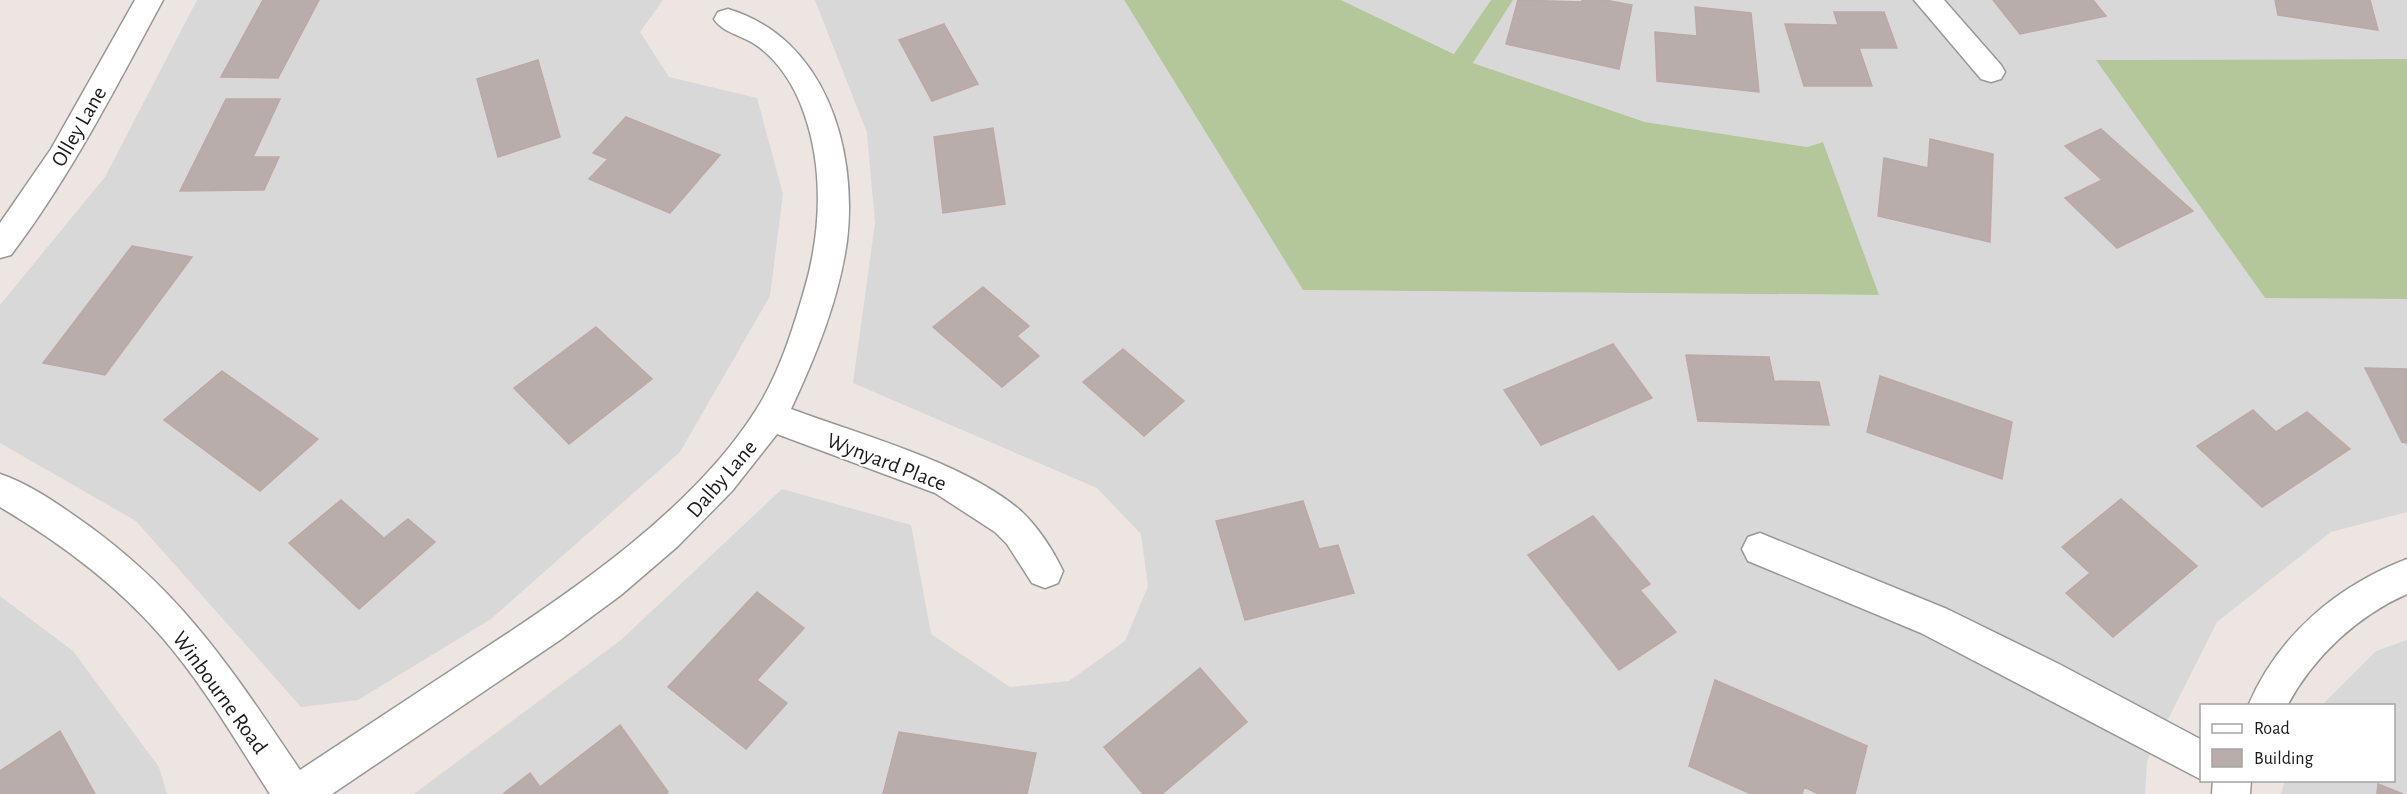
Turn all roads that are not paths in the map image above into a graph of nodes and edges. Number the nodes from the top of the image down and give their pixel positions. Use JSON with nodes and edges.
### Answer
{"nodes":[{"id":1,"x":149,"y":0,"type":"edge"},
{"id":2,"x":1928,"y":0,"type":"edge"},
{"id":3,"x":728,"y":19,"type":"dead end"},
{"id":4,"x":1991,"y":72,"type":"dead end"},
{"id":5,"x":0,"y":246,"type":"edge"},
{"id":6,"x":770,"y":417,"type":"junction"},
{"id":7,"x":0,"y":489,"type":"edge"},
{"id":8,"x":1760,"y":549,"type":"dead end"},
{"id":9,"x":1045,"y":571,"type":"dead end"},
{"id":10,"x":2407,"y":576,"type":"edge"},
{"id":11,"x":2268,"y":704,"type":"edge"},
{"id":12,"x":2200,"y":760,"type":"edge"},
{"id":13,"x":293,"y":794,"type":"edge"},
{"id":14,"x":298,"y":794,"type":"edge"}],
"edges":[{"from":1,"to":5,"type":"street","name":"Olley Lane"},
{"from":2,"to":4,"type":"street"},
{"from":3,"to":6,"type":"street","name":"Dalby Lane"},
{"from":6,"to":9,"type":"street","name":"Wynyard Place"},
{"from":6,"to":14,"type":"street","name":"Dalby Lane"},
{"from":7,"to":13,"type":"street","name":"Winbourne Road"},
{"from":8,"to":12,"type":"street"},
{"from":10,"to":11,"type":"street"}]}
